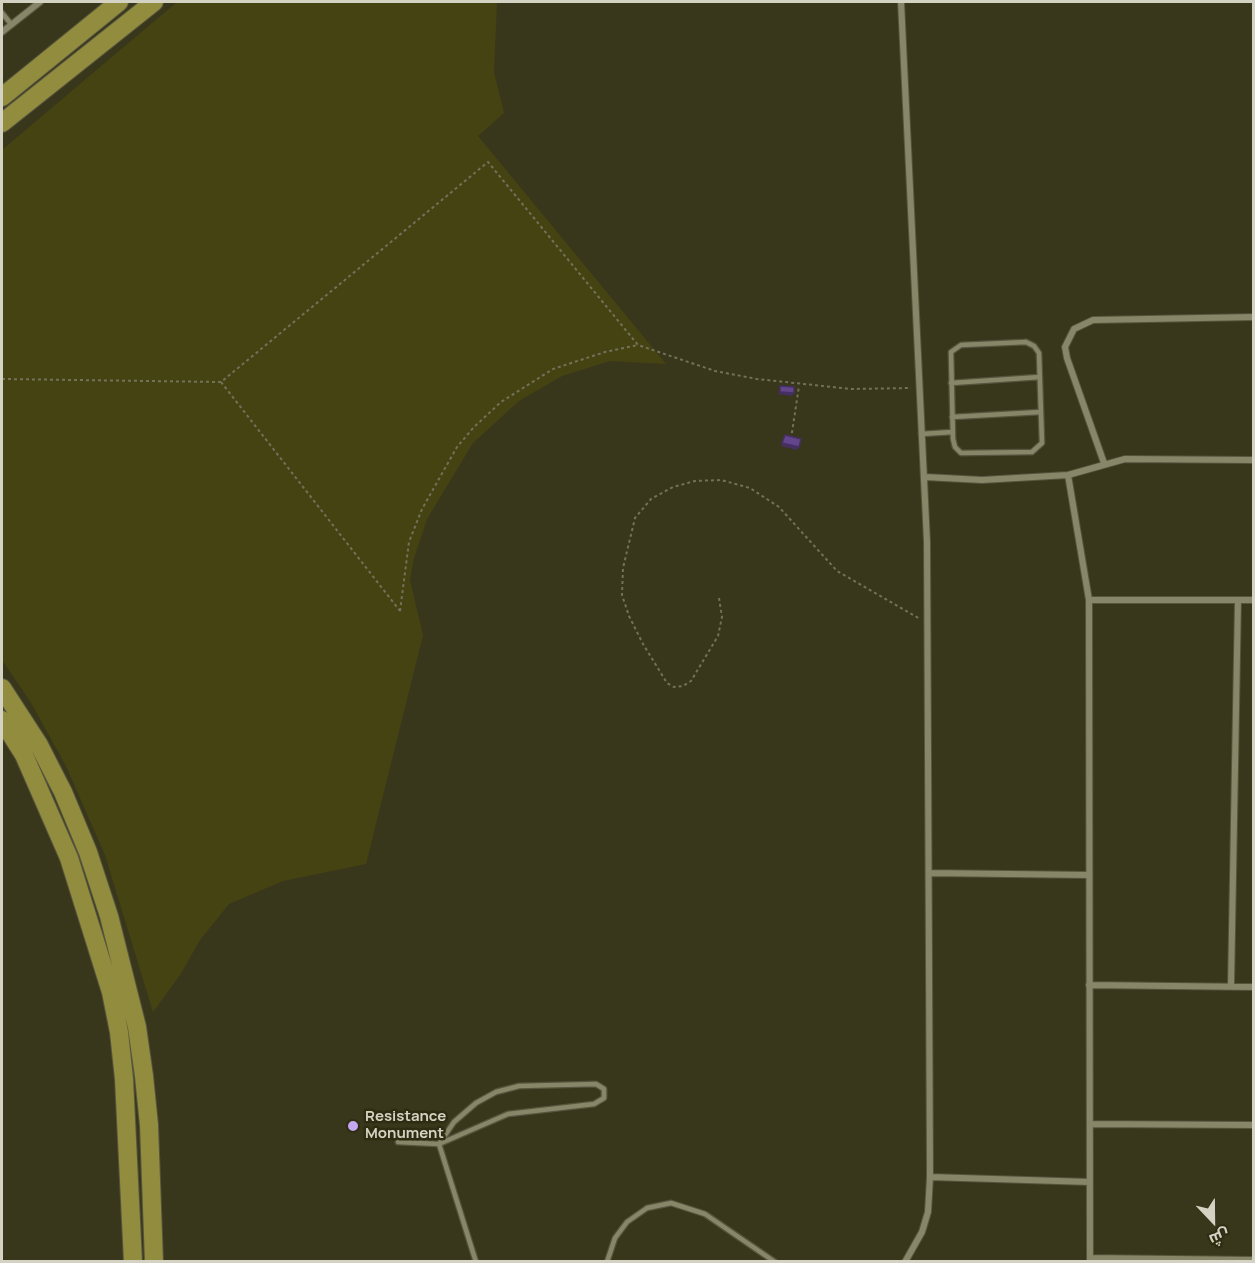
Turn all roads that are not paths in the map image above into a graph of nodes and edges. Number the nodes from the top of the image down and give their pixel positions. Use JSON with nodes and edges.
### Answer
{"nodes":[{"id":1,"x":40,"y":2,"type":"edge"},
{"id":2,"x":119,"y":2,"type":"edge"},
{"id":3,"x":154,"y":2,"type":"edge"},
{"id":4,"x":901,"y":2,"type":"edge"},
{"id":5,"x":2,"y":13,"type":"edge"},
{"id":6,"x":11,"y":24,"type":"junction"},
{"id":7,"x":2,"y":32,"type":"edge"},
{"id":8,"x":2,"y":97,"type":"edge"},
{"id":9,"x":2,"y":123,"type":"edge"},
{"id":10,"x":1254,"y":317,"type":"edge"},
{"id":11,"x":1040,"y":377,"type":"junction"},
{"id":12,"x":951,"y":383,"type":"junction"},
{"id":13,"x":1041,"y":412,"type":"junction"},
{"id":14,"x":952,"y":417,"type":"junction"},
{"id":15,"x":953,"y":432,"type":"junction"},
{"id":16,"x":921,"y":434,"type":"junction"},
{"id":17,"x":1254,"y":459,"type":"edge"},
{"id":18,"x":1104,"y":463,"type":"junction"},
{"id":19,"x":1068,"y":475,"type":"junction"},
{"id":20,"x":925,"y":477,"type":"junction"},
{"id":21,"x":1089,"y":600,"type":"junction"},
{"id":22,"x":1238,"y":600,"type":"junction"},
{"id":23,"x":1254,"y":600,"type":"edge"},
{"id":24,"x":2,"y":688,"type":"edge"},
{"id":25,"x":2,"y":720,"type":"edge"},
{"id":26,"x":929,"y":873,"type":"junction"},
{"id":27,"x":1089,"y":875,"type":"junction"},
{"id":28,"x":1089,"y":985,"type":"junction"},
{"id":29,"x":1231,"y":986,"type":"junction"},
{"id":30,"x":1254,"y":987,"type":"edge"},
{"id":31,"x":1090,"y":1124,"type":"junction"},
{"id":32,"x":1254,"y":1125,"type":"edge"},
{"id":33,"x":398,"y":1142,"type":"dead end"},
{"id":34,"x":439,"y":1144,"type":"junction"},
{"id":35,"x":930,"y":1177,"type":"junction"},
{"id":36,"x":1090,"y":1182,"type":"junction"},
{"id":37,"x":1090,"y":1260,"type":"edge"},
{"id":38,"x":1254,"y":1260,"type":"edge"},
{"id":39,"x":133,"y":1262,"type":"edge"},
{"id":40,"x":154,"y":1262,"type":"edge"},
{"id":41,"x":476,"y":1262,"type":"edge"},
{"id":42,"x":607,"y":1262,"type":"edge"},
{"id":43,"x":775,"y":1262,"type":"edge"},
{"id":44,"x":905,"y":1262,"type":"edge"}],
"edges":[{"from":1,"to":6,"type":"street"},
{"from":2,"to":8,"type":"highway"},
{"from":3,"to":9,"type":"highway"},
{"from":4,"to":16,"type":"street"},
{"from":5,"to":6,"type":"lane"},
{"from":6,"to":7,"type":"street"},
{"from":10,"to":18,"type":"street"},
{"from":11,"to":12,"type":"lane"},
{"from":11,"to":12,"type":"lane"},
{"from":11,"to":13,"type":"lane"},
{"from":12,"to":14,"type":"lane"},
{"from":13,"to":14,"type":"lane"},
{"from":13,"to":15,"type":"lane"},
{"from":14,"to":15,"type":"lane"},
{"from":15,"to":16,"type":"lane"},
{"from":16,"to":20,"type":"street"},
{"from":17,"to":18,"type":"street"},
{"from":18,"to":19,"type":"street"},
{"from":19,"to":20,"type":"street"},
{"from":19,"to":21,"type":"street"},
{"from":20,"to":26,"type":"street"},
{"from":21,"to":22,"type":"street"},
{"from":21,"to":27,"type":"street"},
{"from":22,"to":23,"type":"street"},
{"from":22,"to":29,"type":"street"},
{"from":24,"to":40,"type":"highway"},
{"from":25,"to":39,"type":"highway"},
{"from":26,"to":27,"type":"street"},
{"from":26,"to":35,"type":"street"},
{"from":27,"to":28,"type":"street"},
{"from":28,"to":29,"type":"street"},
{"from":28,"to":31,"type":"street"},
{"from":29,"to":30,"type":"street"},
{"from":31,"to":32,"type":"street"},
{"from":31,"to":36,"type":"street"},
{"from":33,"to":34,"type":"lane"},
{"from":34,"to":34,"type":"lane"},
{"from":34,"to":41,"type":"lane"},
{"from":35,"to":36,"type":"street"},
{"from":35,"to":44,"type":"street"},
{"from":36,"to":37,"type":"street"},
{"from":37,"to":38,"type":"street"},
{"from":42,"to":43,"type":"lane"}]}
